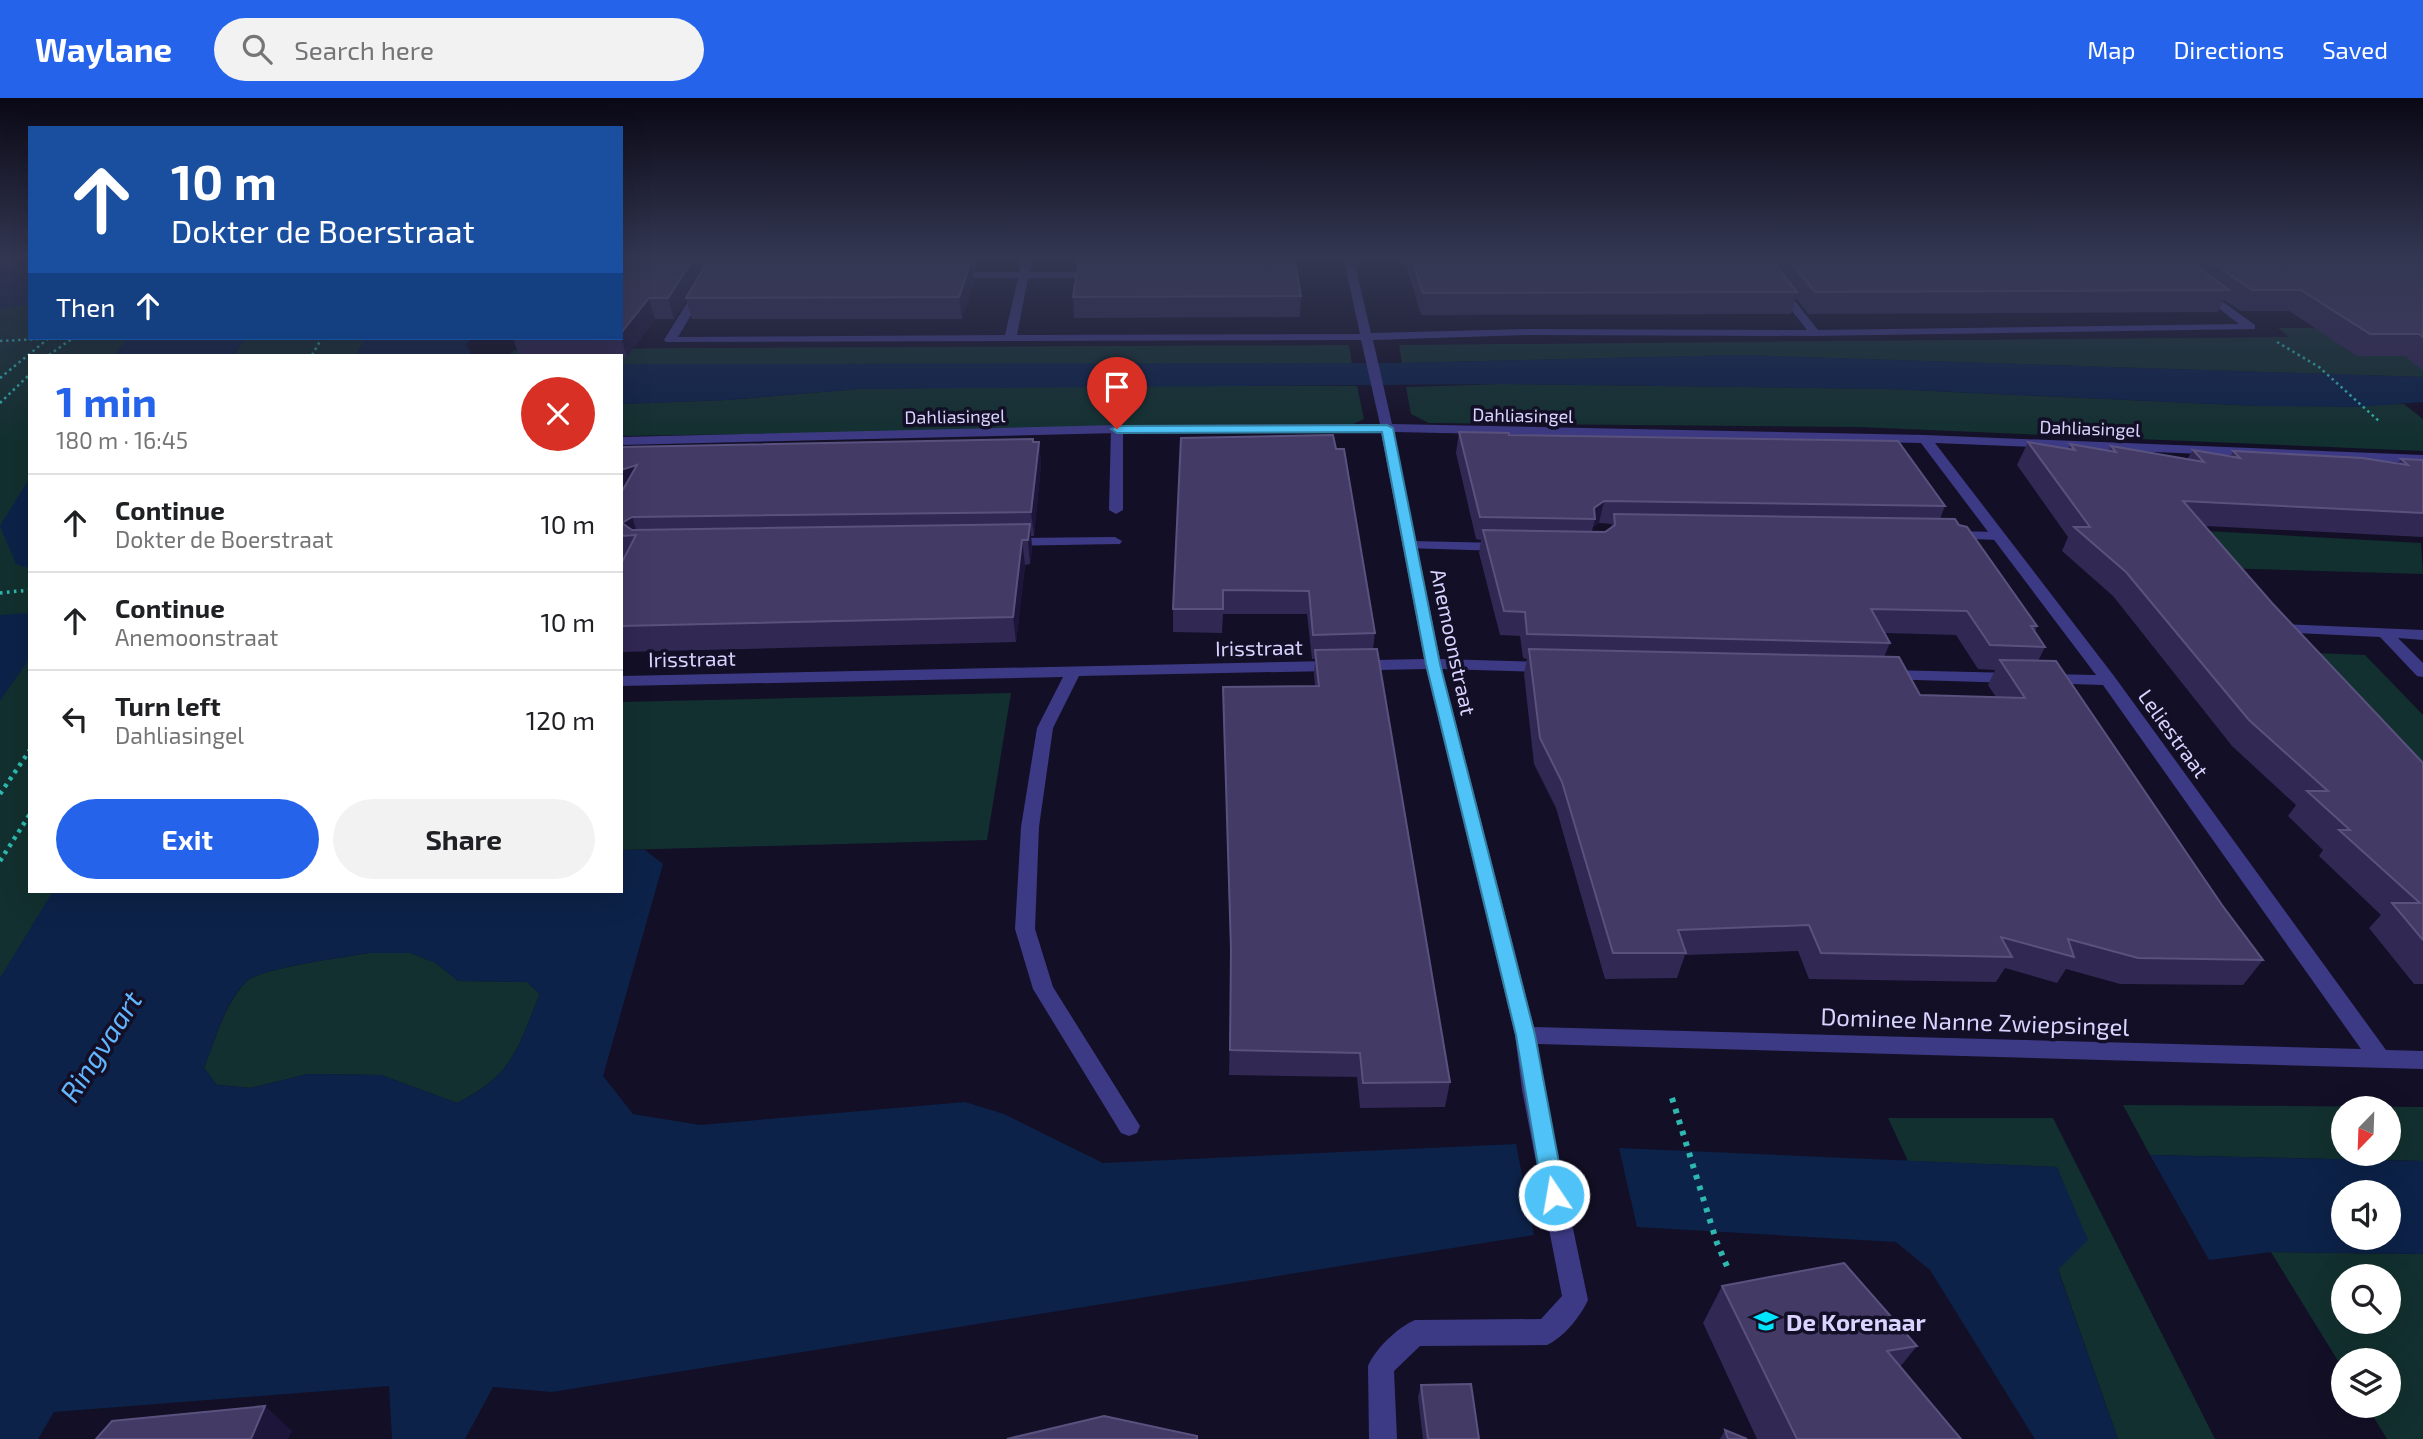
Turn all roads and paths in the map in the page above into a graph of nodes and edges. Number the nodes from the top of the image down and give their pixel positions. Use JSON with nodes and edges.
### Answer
{"nodes":[{"id":1,"x":683,"y":319,"type":"edge"},
{"id":2,"x":1015,"y":319,"type":"edge"},
{"id":3,"x":1362,"y":319,"type":"edge"},
{"id":4,"x":1804,"y":319,"type":"edge"},
{"id":5,"x":2239,"y":319,"type":"edge"},
{"id":6,"x":2251,"y":327,"type":"junction"},
{"id":7,"x":1815,"y":333,"type":"junction"},
{"id":8,"x":28,"y":339,"type":"edge"},
{"id":9,"x":46,"y":340,"type":"edge"},
{"id":10,"x":70,"y":340,"type":"edge"},
{"id":11,"x":1010,"y":340,"type":"junction"},
{"id":12,"x":0,"y":341,"type":"edge"},
{"id":13,"x":1367,"y":342,"type":"junction"},
{"id":14,"x":29,"y":354,"type":"edge"},
{"id":15,"x":50,"y":354,"type":"edge"},
{"id":16,"x":28,"y":355,"type":"edge"},
{"id":17,"x":28,"y":376,"type":"edge"},
{"id":18,"x":0,"y":378,"type":"edge"},
{"id":19,"x":0,"y":403,"type":"edge"},
{"id":20,"x":2368,"y":409,"type":"dead end"},
{"id":21,"x":1387,"y":428,"type":"junction"},
{"id":22,"x":1117,"y":429,"type":"junction"},
{"id":23,"x":1925,"y":439,"type":"junction"},
{"id":24,"x":623,"y":441,"type":"edge"},
{"id":25,"x":2423,"y":459,"type":"edge"},
{"id":26,"x":1116,"y":510,"type":"dead end"},
{"id":27,"x":1930,"y":535,"type":"edge"},
{"id":28,"x":1999,"y":536,"type":"junction"},
{"id":29,"x":1115,"y":541,"type":"dead end"},
{"id":30,"x":989,"y":543,"type":"edge"},
{"id":31,"x":1410,"y":545,"type":"junction"},
{"id":32,"x":1519,"y":547,"type":"edge"},
{"id":33,"x":28,"y":590,"type":"edge"},
{"id":34,"x":0,"y":593,"type":"edge"},
{"id":35,"x":2281,"y":629,"type":"edge"},
{"id":36,"x":2384,"y":633,"type":"junction"},
{"id":37,"x":2423,"y":635,"type":"edge"},
{"id":38,"x":1433,"y":664,"type":"junction"},
{"id":39,"x":1571,"y":667,"type":"edge"},
{"id":40,"x":1074,"y":671,"type":"junction"},
{"id":41,"x":2423,"y":672,"type":"edge"},
{"id":42,"x":1874,"y":675,"type":"edge"},
{"id":43,"x":2108,"y":680,"type":"junction"},
{"id":44,"x":623,"y":681,"type":"edge"},
{"id":45,"x":28,"y":753,"type":"edge"},
{"id":46,"x":0,"y":794,"type":"edge"},
{"id":47,"x":28,"y":817,"type":"edge"},
{"id":48,"x":0,"y":861,"type":"edge"},
{"id":49,"x":1525,"y":1035,"type":"junction"},
{"id":50,"x":2380,"y":1059,"type":"junction"},
{"id":51,"x":2423,"y":1060,"type":"edge"},
{"id":52,"x":1672,"y":1098,"type":"dead end"},
{"id":53,"x":1129,"y":1126,"type":"dead end"},
{"id":54,"x":1729,"y":1271,"type":"dead end"},
{"id":55,"x":1383,"y":1439,"type":"edge"}],
"edges":[{"from":1,"to":11,"type":"street"},
{"from":2,"to":11,"type":"street"},
{"from":3,"to":13,"type":"street","name":"Anemoonstraat"},
{"from":4,"to":7,"type":"street"},
{"from":5,"to":6,"type":"street"},
{"from":6,"to":7,"type":"street"},
{"from":6,"to":20,"type":"path"},
{"from":7,"to":13,"type":"street"},
{"from":8,"to":12,"type":"path"},
{"from":9,"to":14,"type":"path"},
{"from":10,"to":15,"type":"path"},
{"from":11,"to":13,"type":"street"},
{"from":13,"to":21,"type":"street","name":"Anemoonstraat"},
{"from":16,"to":18,"type":"path"},
{"from":17,"to":19,"type":"path"},
{"from":21,"to":22,"type":"street","name":"Dahliasingel"},
{"from":21,"to":23,"type":"street","name":"Dahliasingel"},
{"from":21,"to":31,"type":"street","name":"Anemoonstraat"},
{"from":22,"to":24,"type":"street","name":"Dahliasingel"},
{"from":22,"to":26,"type":"street"},
{"from":23,"to":25,"type":"street","name":"Dahliasingel"},
{"from":23,"to":28,"type":"street","name":"Leliestraat"},
{"from":27,"to":28,"type":"street"},
{"from":28,"to":43,"type":"street","name":"Leliestraat"},
{"from":29,"to":30,"type":"street"},
{"from":31,"to":32,"type":"street"},
{"from":31,"to":38,"type":"street","name":"Anemoonstraat"},
{"from":33,"to":34,"type":"path"},
{"from":35,"to":36,"type":"street"},
{"from":36,"to":37,"type":"street"},
{"from":36,"to":41,"type":"street"},
{"from":38,"to":39,"type":"street","name":"Irisstraat"},
{"from":38,"to":40,"type":"street","name":"Irisstraat"},
{"from":38,"to":49,"type":"street","name":"Anemoonstraat"},
{"from":40,"to":44,"type":"street","name":"Irisstraat"},
{"from":40,"to":53,"type":"street"},
{"from":42,"to":43,"type":"street"},
{"from":43,"to":50,"type":"street","name":"Leliestraat"},
{"from":45,"to":46,"type":"path"},
{"from":47,"to":48,"type":"path"},
{"from":49,"to":50,"type":"street","name":"Dominee Nanne Zwiepsingel"},
{"from":49,"to":55,"type":"street","name":"Anemoonstraat"},
{"from":50,"to":51,"type":"street","name":"Dominee Nanne Zwiepsingel"},
{"from":52,"to":54,"type":"path"}]}
